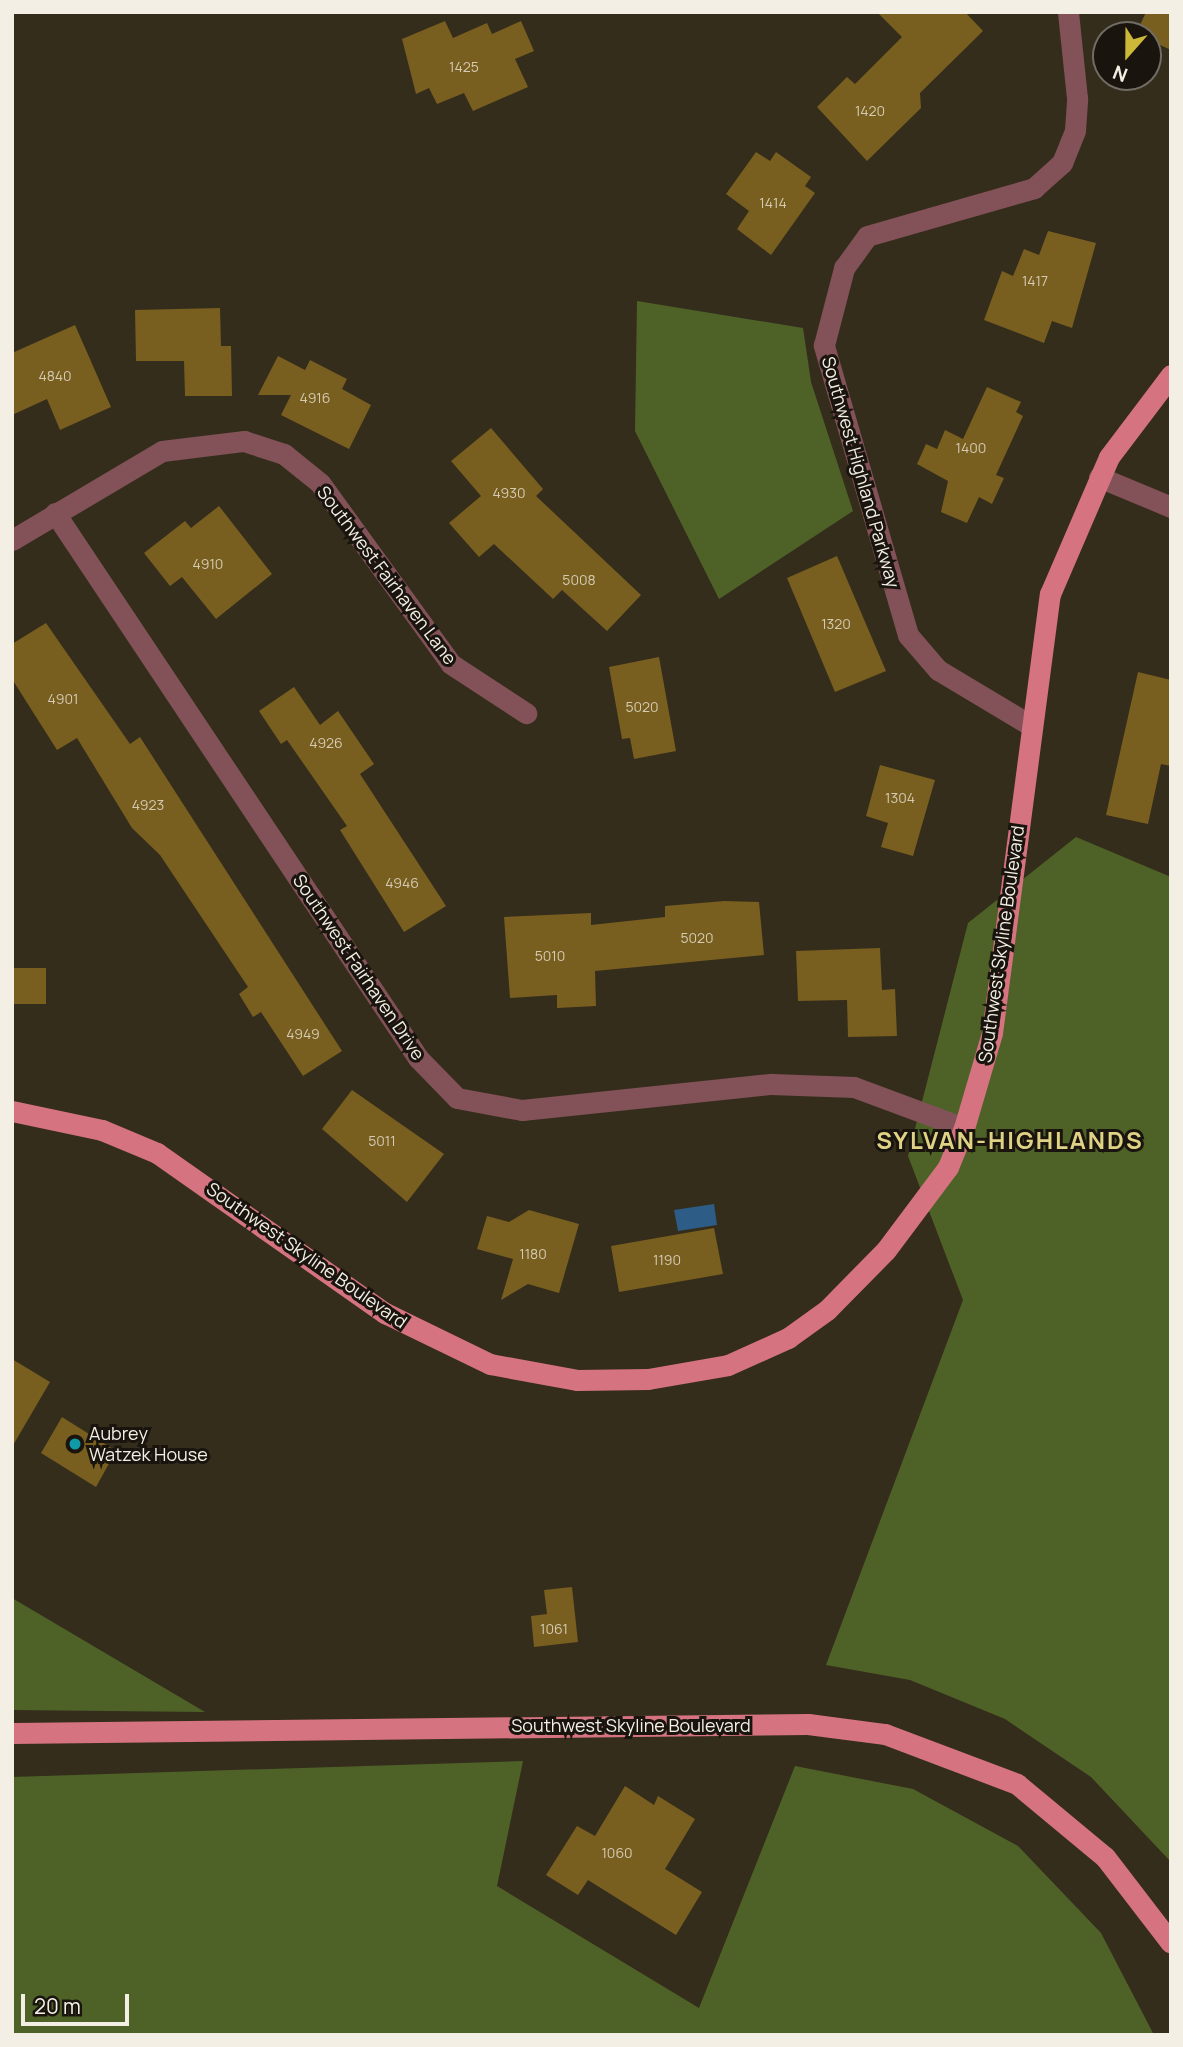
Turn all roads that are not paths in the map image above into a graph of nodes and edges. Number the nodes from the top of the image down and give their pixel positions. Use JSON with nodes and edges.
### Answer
{"nodes":[{"id":1,"x":1068,"y":12,"type":"edge"},
{"id":2,"x":1171,"y":375,"type":"edge"},
{"id":3,"x":1099,"y":477,"type":"junction"},
{"id":4,"x":1171,"y":508,"type":"edge"},
{"id":5,"x":55,"y":513,"type":"junction"},
{"id":6,"x":12,"y":540,"type":"edge"},
{"id":7,"x":526,"y":713,"type":"dead end"},
{"id":8,"x":1030,"y":726,"type":"junction"},
{"id":9,"x":12,"y":1111,"type":"edge"},
{"id":10,"x":964,"y":1128,"type":"junction"},
{"id":11,"x":12,"y":1733,"type":"edge"},
{"id":12,"x":1171,"y":1942,"type":"edge"}],
"edges":[{"from":1,"to":8,"type":"street","name":"Southwest Highland Parkway"},
{"from":2,"to":3,"type":"main road","name":"Southwest Skyline Boulevard"},
{"from":3,"to":4,"type":"street"},
{"from":3,"to":8,"type":"main road","name":"Southwest Skyline Boulevard"},
{"from":5,"to":6,"type":"street"},
{"from":5,"to":7,"type":"street","name":"Southwest Fairhaven Lane"},
{"from":5,"to":10,"type":"street","name":"Southwest Fairhaven Drive"},
{"from":8,"to":10,"type":"main road","name":"Southwest Skyline Boulevard"},
{"from":9,"to":10,"type":"main road","name":"Southwest Skyline Boulevard"},
{"from":11,"to":12,"type":"main road","name":"Southwest Skyline Boulevard"}]}
